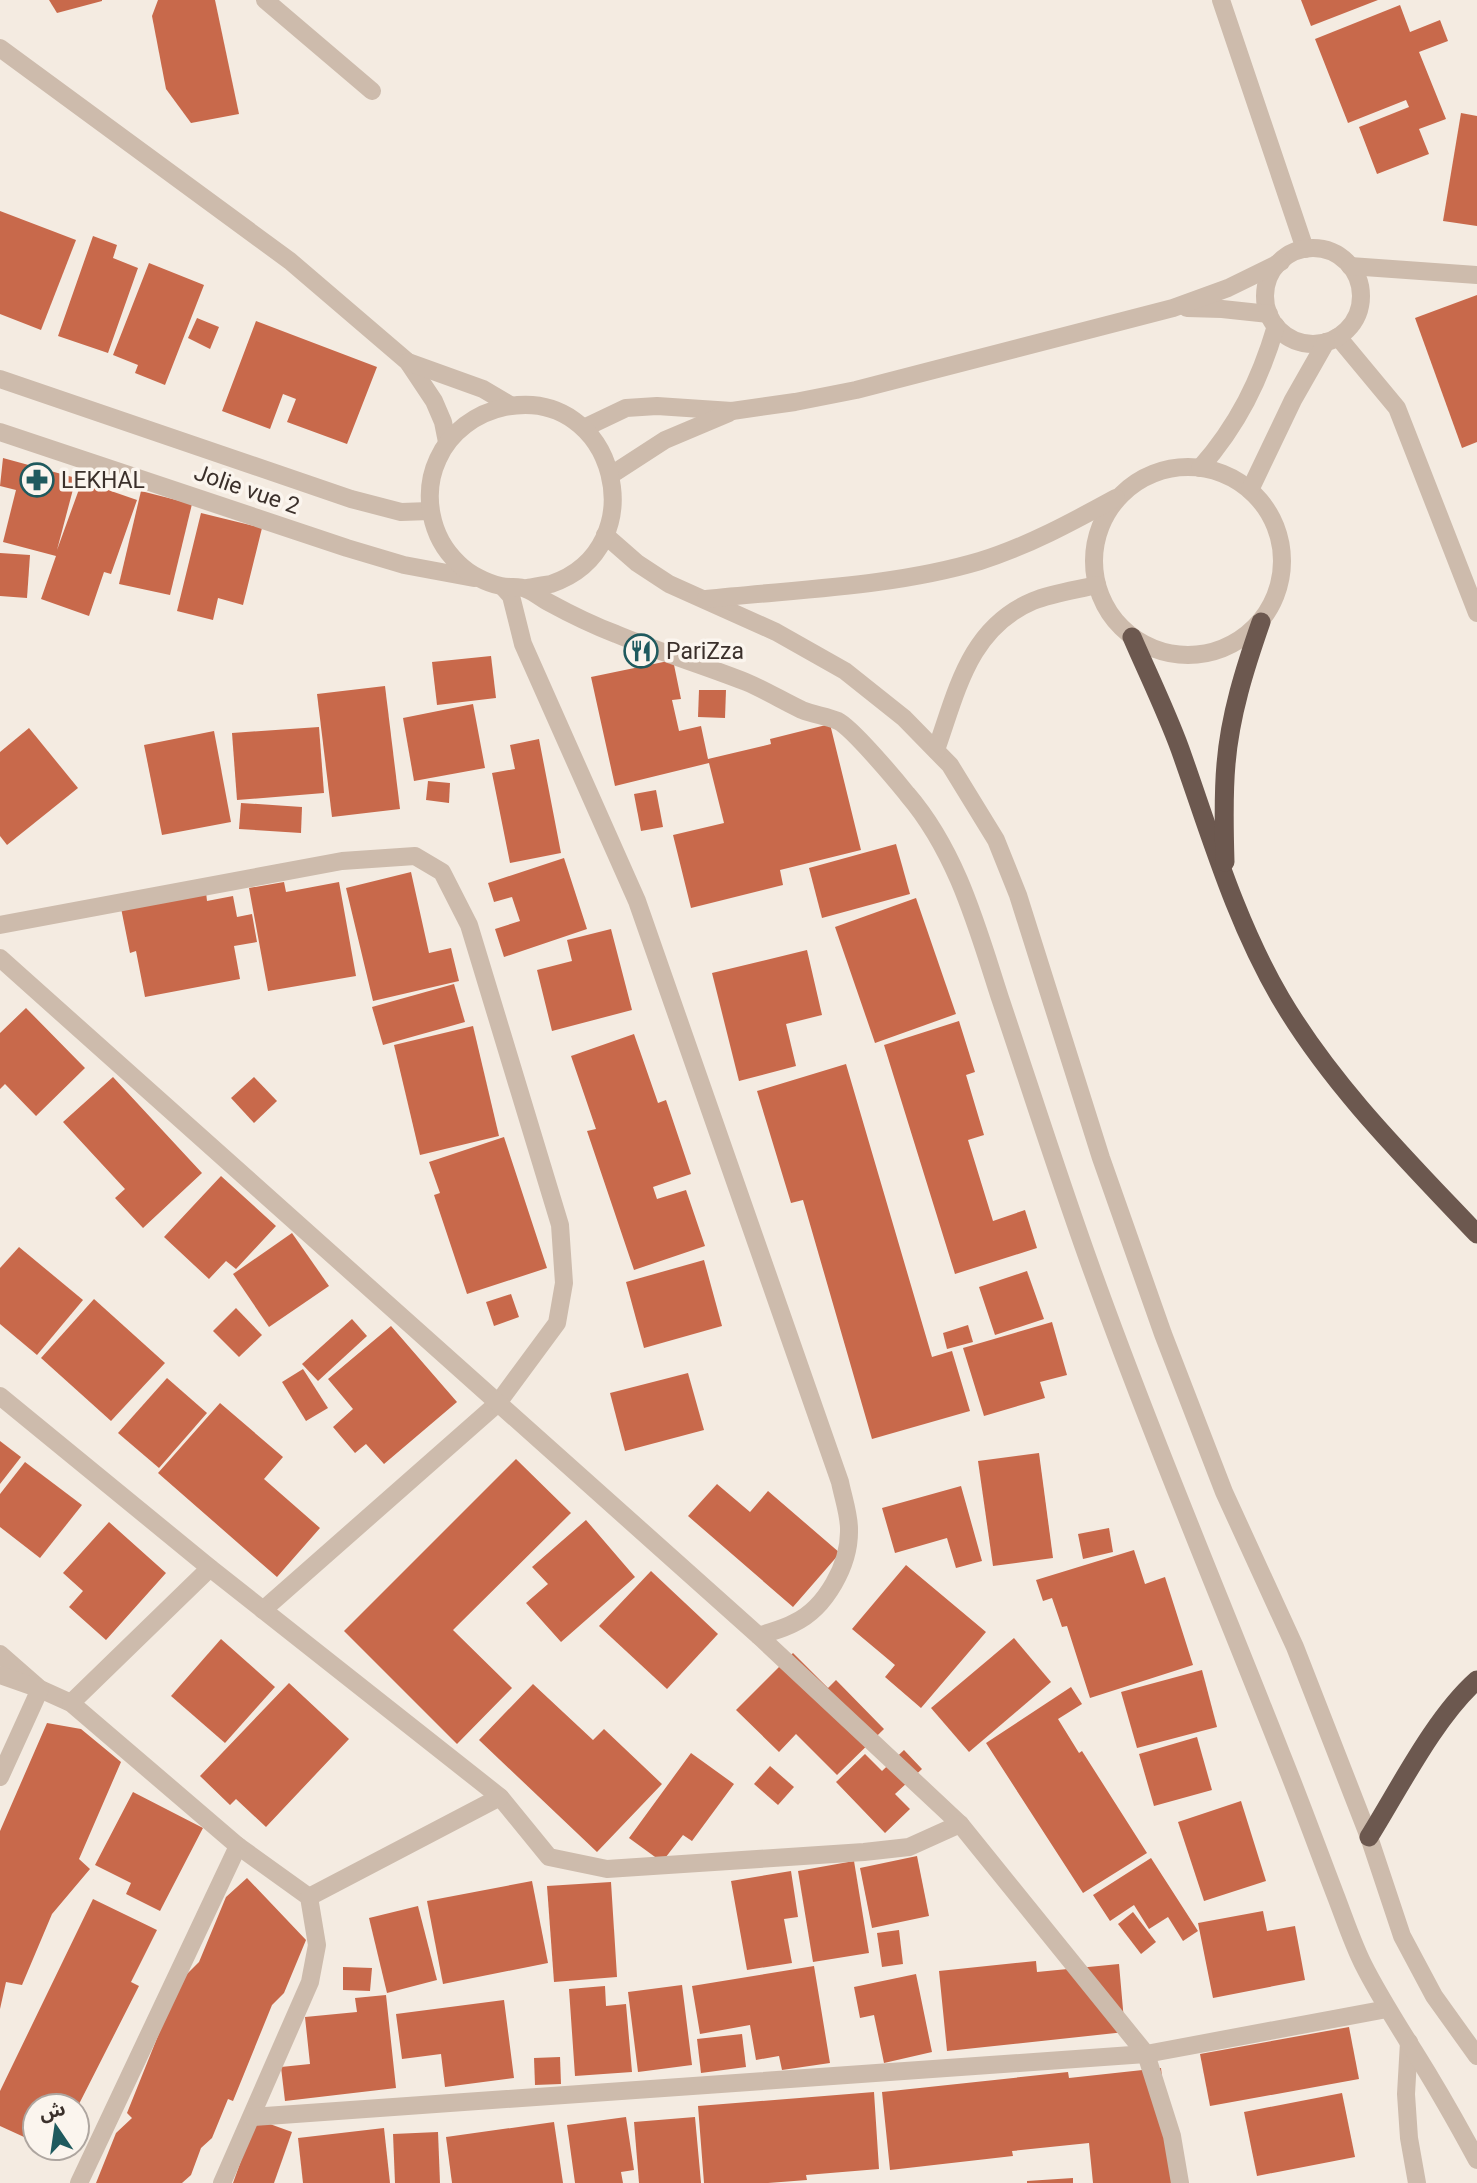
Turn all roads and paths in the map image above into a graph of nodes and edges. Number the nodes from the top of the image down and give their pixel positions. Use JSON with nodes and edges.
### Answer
{"nodes":[{"id":1,"x":265,"y":0,"type":"edge"},
{"id":2,"x":1221,"y":0,"type":"edge"},
{"id":3,"x":0,"y":48,"type":"edge"},
{"id":4,"x":372,"y":91,"type":"dead end"},
{"id":5,"x":1305,"y":249,"type":"junction"},
{"id":6,"x":1280,"y":262,"type":"junction"},
{"id":7,"x":1350,"y":266,"type":"junction"},
{"id":8,"x":1477,"y":275,"type":"edge"},
{"id":9,"x":1174,"y":308,"type":"junction"},
{"id":10,"x":1272,"y":320,"type":"junction"},
{"id":11,"x":1332,"y":340,"type":"junction"},
{"id":12,"x":408,"y":362,"type":"junction"},
{"id":13,"x":0,"y":379,"type":"edge"},
{"id":14,"x":510,"y":405,"type":"junction"},
{"id":15,"x":732,"y":411,"type":"junction"},
{"id":16,"x":583,"y":428,"type":"junction"},
{"id":17,"x":0,"y":432,"type":"edge"},
{"id":18,"x":447,"y":442,"type":"junction"},
{"id":19,"x":1200,"y":468,"type":"junction"},
{"id":20,"x":611,"y":475,"type":"junction"},
{"id":21,"x":1250,"y":489,"type":"junction"},
{"id":22,"x":1122,"y":495,"type":"junction"},
{"id":23,"x":430,"y":511,"type":"junction"},
{"id":24,"x":605,"y":535,"type":"junction"},
{"id":25,"x":481,"y":579,"type":"junction"},
{"id":26,"x":1097,"y":585,"type":"junction"},
{"id":27,"x":503,"y":587,"type":"junction"},
{"id":28,"x":526,"y":588,"type":"junction"},
{"id":29,"x":703,"y":599,"type":"junction"},
{"id":30,"x":1477,"y":613,"type":"edge"},
{"id":31,"x":1261,"y":622,"type":"junction"},
{"id":32,"x":1132,"y":637,"type":"junction"},
{"id":33,"x":936,"y":750,"type":"junction"},
{"id":34,"x":1225,"y":877,"type":"junction"},
{"id":35,"x":0,"y":925,"type":"edge"},
{"id":36,"x":0,"y":958,"type":"edge"},
{"id":37,"x":1477,"y":1234,"type":"edge"},
{"id":38,"x":0,"y":1396,"type":"edge"},
{"id":39,"x":498,"y":1403,"type":"junction"},
{"id":40,"x":210,"y":1568,"type":"junction"},
{"id":41,"x":263,"y":1610,"type":"junction"},
{"id":42,"x":759,"y":1636,"type":"junction"},
{"id":43,"x":0,"y":1654,"type":"edge"},
{"id":44,"x":0,"y":1675,"type":"edge"},
{"id":45,"x":1477,"y":1681,"type":"edge"},
{"id":46,"x":40,"y":1689,"type":"junction"},
{"id":47,"x":71,"y":1703,"type":"junction"},
{"id":48,"x":0,"y":1777,"type":"edge"},
{"id":49,"x":500,"y":1797,"type":"junction"},
{"id":50,"x":960,"y":1824,"type":"junction"},
{"id":51,"x":1369,"y":1837,"type":"junction"},
{"id":52,"x":238,"y":1846,"type":"junction"},
{"id":53,"x":309,"y":1897,"type":"junction"},
{"id":54,"x":1387,"y":2008,"type":"junction"},
{"id":55,"x":1409,"y":2042,"type":"junction"},
{"id":56,"x":1146,"y":2054,"type":"junction"},
{"id":57,"x":1477,"y":2056,"type":"edge"},
{"id":58,"x":253,"y":2117,"type":"junction"},
{"id":59,"x":1477,"y":2160,"type":"edge"},
{"id":60,"x":79,"y":2183,"type":"edge"},
{"id":61,"x":222,"y":2183,"type":"edge"},
{"id":62,"x":1180,"y":2183,"type":"edge"},
{"id":63,"x":1417,"y":2183,"type":"edge"}],
"edges":[{"from":1,"to":4,"type":"street"},
{"from":2,"to":5,"type":"street"},
{"from":3,"to":12,"type":"street"},
{"from":5,"to":6,"type":"street"},
{"from":5,"to":7,"type":"street"},
{"from":6,"to":9,"type":"street"},
{"from":6,"to":10,"type":"street"},
{"from":7,"to":8,"type":"street"},
{"from":7,"to":11,"type":"street"},
{"from":9,"to":10,"type":"street"},
{"from":9,"to":15,"type":"street"},
{"from":10,"to":11,"type":"street"},
{"from":10,"to":19,"type":"street"},
{"from":11,"to":21,"type":"street"},
{"from":11,"to":30,"type":"street"},
{"from":12,"to":14,"type":"street"},
{"from":12,"to":18,"type":"street"},
{"from":13,"to":23,"type":"street","name":"Jolie vue 2"},
{"from":14,"to":16,"type":"street"},
{"from":14,"to":18,"type":"street"},
{"from":15,"to":16,"type":"street"},
{"from":15,"to":20,"type":"street"},
{"from":16,"to":20,"type":"street"},
{"from":17,"to":25,"type":"street","name":"Jolie vue 2"},
{"from":18,"to":23,"type":"street"},
{"from":19,"to":21,"type":"street"},
{"from":19,"to":22,"type":"street"},
{"from":20,"to":24,"type":"street"},
{"from":21,"to":31,"type":"street"},
{"from":22,"to":26,"type":"street"},
{"from":22,"to":29,"type":"street"},
{"from":23,"to":25,"type":"street"},
{"from":24,"to":28,"type":"street"},
{"from":24,"to":29,"type":"street"},
{"from":25,"to":27,"type":"street"},
{"from":26,"to":32,"type":"street"},
{"from":26,"to":33,"type":"street"},
{"from":27,"to":28,"type":"street"},
{"from":27,"to":42,"type":"street"},
{"from":28,"to":54,"type":"street"},
{"from":29,"to":33,"type":"street"},
{"from":31,"to":32,"type":"street"},
{"from":31,"to":34,"type":"highway"},
{"from":32,"to":34,"type":"highway"},
{"from":33,"to":51,"type":"street"},
{"from":34,"to":37,"type":"highway"},
{"from":35,"to":39,"type":"street"},
{"from":36,"to":39,"type":"street"},
{"from":38,"to":40,"type":"street"},
{"from":39,"to":41,"type":"street"},
{"from":39,"to":42,"type":"street"},
{"from":40,"to":41,"type":"street"},
{"from":40,"to":47,"type":"street"},
{"from":41,"to":49,"type":"street"},
{"from":42,"to":50,"type":"street"},
{"from":43,"to":46,"type":"street"},
{"from":44,"to":46,"type":"street"},
{"from":45,"to":51,"type":"highway"},
{"from":46,"to":47,"type":"street"},
{"from":46,"to":48,"type":"street"},
{"from":47,"to":52,"type":"street"},
{"from":49,"to":50,"type":"street"},
{"from":49,"to":53,"type":"street"},
{"from":50,"to":56,"type":"street"},
{"from":51,"to":57,"type":"street"},
{"from":52,"to":53,"type":"street"},
{"from":52,"to":60,"type":"street"},
{"from":53,"to":58,"type":"street"},
{"from":54,"to":55,"type":"street"},
{"from":54,"to":56,"type":"street"},
{"from":55,"to":59,"type":"street"},
{"from":55,"to":63,"type":"street"},
{"from":56,"to":58,"type":"street"},
{"from":56,"to":62,"type":"street"},
{"from":58,"to":61,"type":"street"}]}
